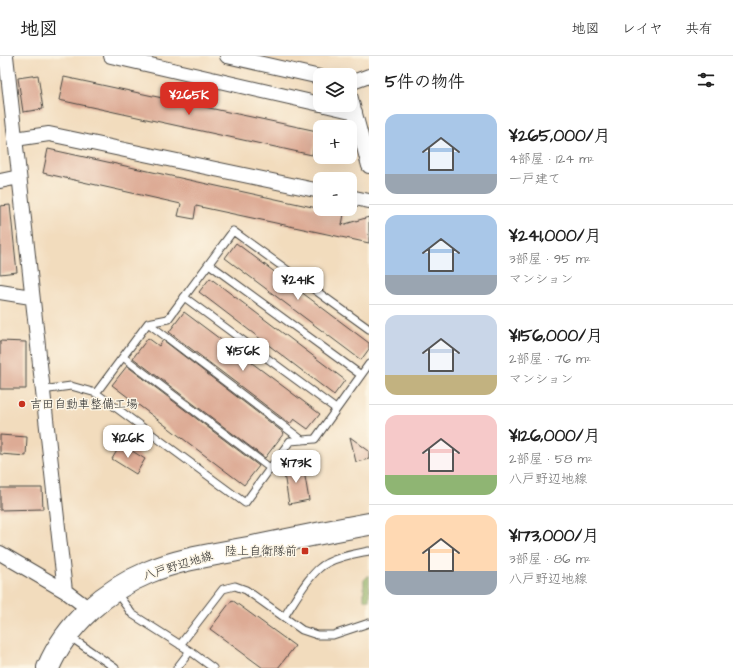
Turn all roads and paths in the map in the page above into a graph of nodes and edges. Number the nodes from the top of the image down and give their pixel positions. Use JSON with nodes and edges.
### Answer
{"nodes":[{"id":1,"x":6,"y":56,"type":"edge"},
{"id":2,"x":111,"y":56,"type":"edge"},
{"id":3,"x":227,"y":56,"type":"edge"},
{"id":4,"x":313,"y":75,"type":"edge"},
{"id":5,"x":369,"y":76,"type":"edge"},
{"id":6,"x":357,"y":80,"type":"edge"},
{"id":7,"x":313,"y":102,"type":"edge"},
{"id":8,"x":343,"y":112,"type":"edge"},
{"id":9,"x":361,"y":119,"type":"edge"},
{"id":10,"x":15,"y":139,"type":"junction"},
{"id":11,"x":369,"y":166,"type":"edge"},
{"id":12,"x":20,"y":177,"type":"junction"},
{"id":13,"x":0,"y":180,"type":"edge"},
{"id":14,"x":313,"y":190,"type":"edge"},
{"id":15,"x":357,"y":198,"type":"edge"},
{"id":16,"x":369,"y":201,"type":"edge"},
{"id":17,"x":209,"y":264,"type":"junction"},
{"id":18,"x":0,"y":292,"type":"edge"},
{"id":19,"x":31,"y":297,"type":"junction"},
{"id":20,"x":184,"y":297,"type":"junction"},
{"id":21,"x":148,"y":323,"type":"junction"},
{"id":22,"x":369,"y":329,"type":"edge"},
{"id":23,"x":123,"y":357,"type":"junction"},
{"id":24,"x":369,"y":364,"type":"edge"},
{"id":25,"x":361,"y":375,"type":"junction"},
{"id":26,"x":42,"y":390,"type":"junction"},
{"id":27,"x":96,"y":393,"type":"junction"},
{"id":28,"x":336,"y":409,"type":"junction"},
{"id":29,"x":302,"y":440,"type":"junction"},
{"id":30,"x":270,"y":468,"type":"junction"},
{"id":31,"x":369,"y":524,"type":"edge"},
{"id":32,"x":369,"y":551,"type":"edge"},
{"id":33,"x":0,"y":553,"type":"edge"},
{"id":34,"x":114,"y":590,"type":"junction"},
{"id":35,"x":65,"y":591,"type":"junction"},
{"id":36,"x":89,"y":609,"type":"junction"},
{"id":37,"x":284,"y":617,"type":"junction"},
{"id":38,"x":369,"y":623,"type":"edge"},
{"id":39,"x":68,"y":635,"type":"junction"},
{"id":40,"x":180,"y":644,"type":"junction"},
{"id":41,"x":190,"y":651,"type":"junction"},
{"id":42,"x":48,"y":668,"type":"edge"},
{"id":43,"x":115,"y":668,"type":"edge"},
{"id":44,"x":177,"y":668,"type":"edge"},
{"id":45,"x":212,"y":668,"type":"edge"}],
"edges":[{"from":1,"to":10,"type":"street"},
{"from":2,"to":7,"type":"street"},
{"from":3,"to":4,"type":"street"},
{"from":5,"to":6,"type":"street"},
{"from":8,"to":9,"type":"street"},
{"from":9,"to":11,"type":"street"},
{"from":10,"to":12,"type":"street"},
{"from":10,"to":14,"type":"street"},
{"from":12,"to":13,"type":"street"},
{"from":12,"to":19,"type":"street"},
{"from":15,"to":16,"type":"street"},
{"from":17,"to":20,"type":"lane"},
{"from":17,"to":22,"type":"lane"},
{"from":17,"to":25,"type":"lane"},
{"from":18,"to":19,"type":"street"},
{"from":19,"to":26,"type":"street"},
{"from":20,"to":21,"type":"lane"},
{"from":20,"to":28,"type":"lane"},
{"from":21,"to":23,"type":"lane"},
{"from":21,"to":29,"type":"lane"},
{"from":23,"to":27,"type":"lane"},
{"from":23,"to":30,"type":"lane"},
{"from":24,"to":25,"type":"lane"},
{"from":25,"to":28,"type":"lane"},
{"from":26,"to":27,"type":"lane"},
{"from":26,"to":35,"type":"street"},
{"from":27,"to":30,"type":"lane"},
{"from":28,"to":29,"type":"lane"},
{"from":29,"to":30,"type":"lane"},
{"from":31,"to":34,"type":"main road","name":"八戸野辺地線"},
{"from":32,"to":37,"type":"lane"},
{"from":33,"to":35,"type":"street"},
{"from":34,"to":36,"type":"main road","name":"八戸野辺地線"},
{"from":34,"to":40,"type":"lane"},
{"from":35,"to":36,"type":"street"},
{"from":36,"to":39,"type":"main road","name":"八戸野辺地線"},
{"from":37,"to":38,"type":"lane"},
{"from":37,"to":40,"type":"lane"},
{"from":39,"to":42,"type":"main road","name":"八戸野辺地線"},
{"from":39,"to":43,"type":"lane"},
{"from":40,"to":41,"type":"lane"},
{"from":41,"to":44,"type":"lane"},
{"from":41,"to":45,"type":"lane"}]}
